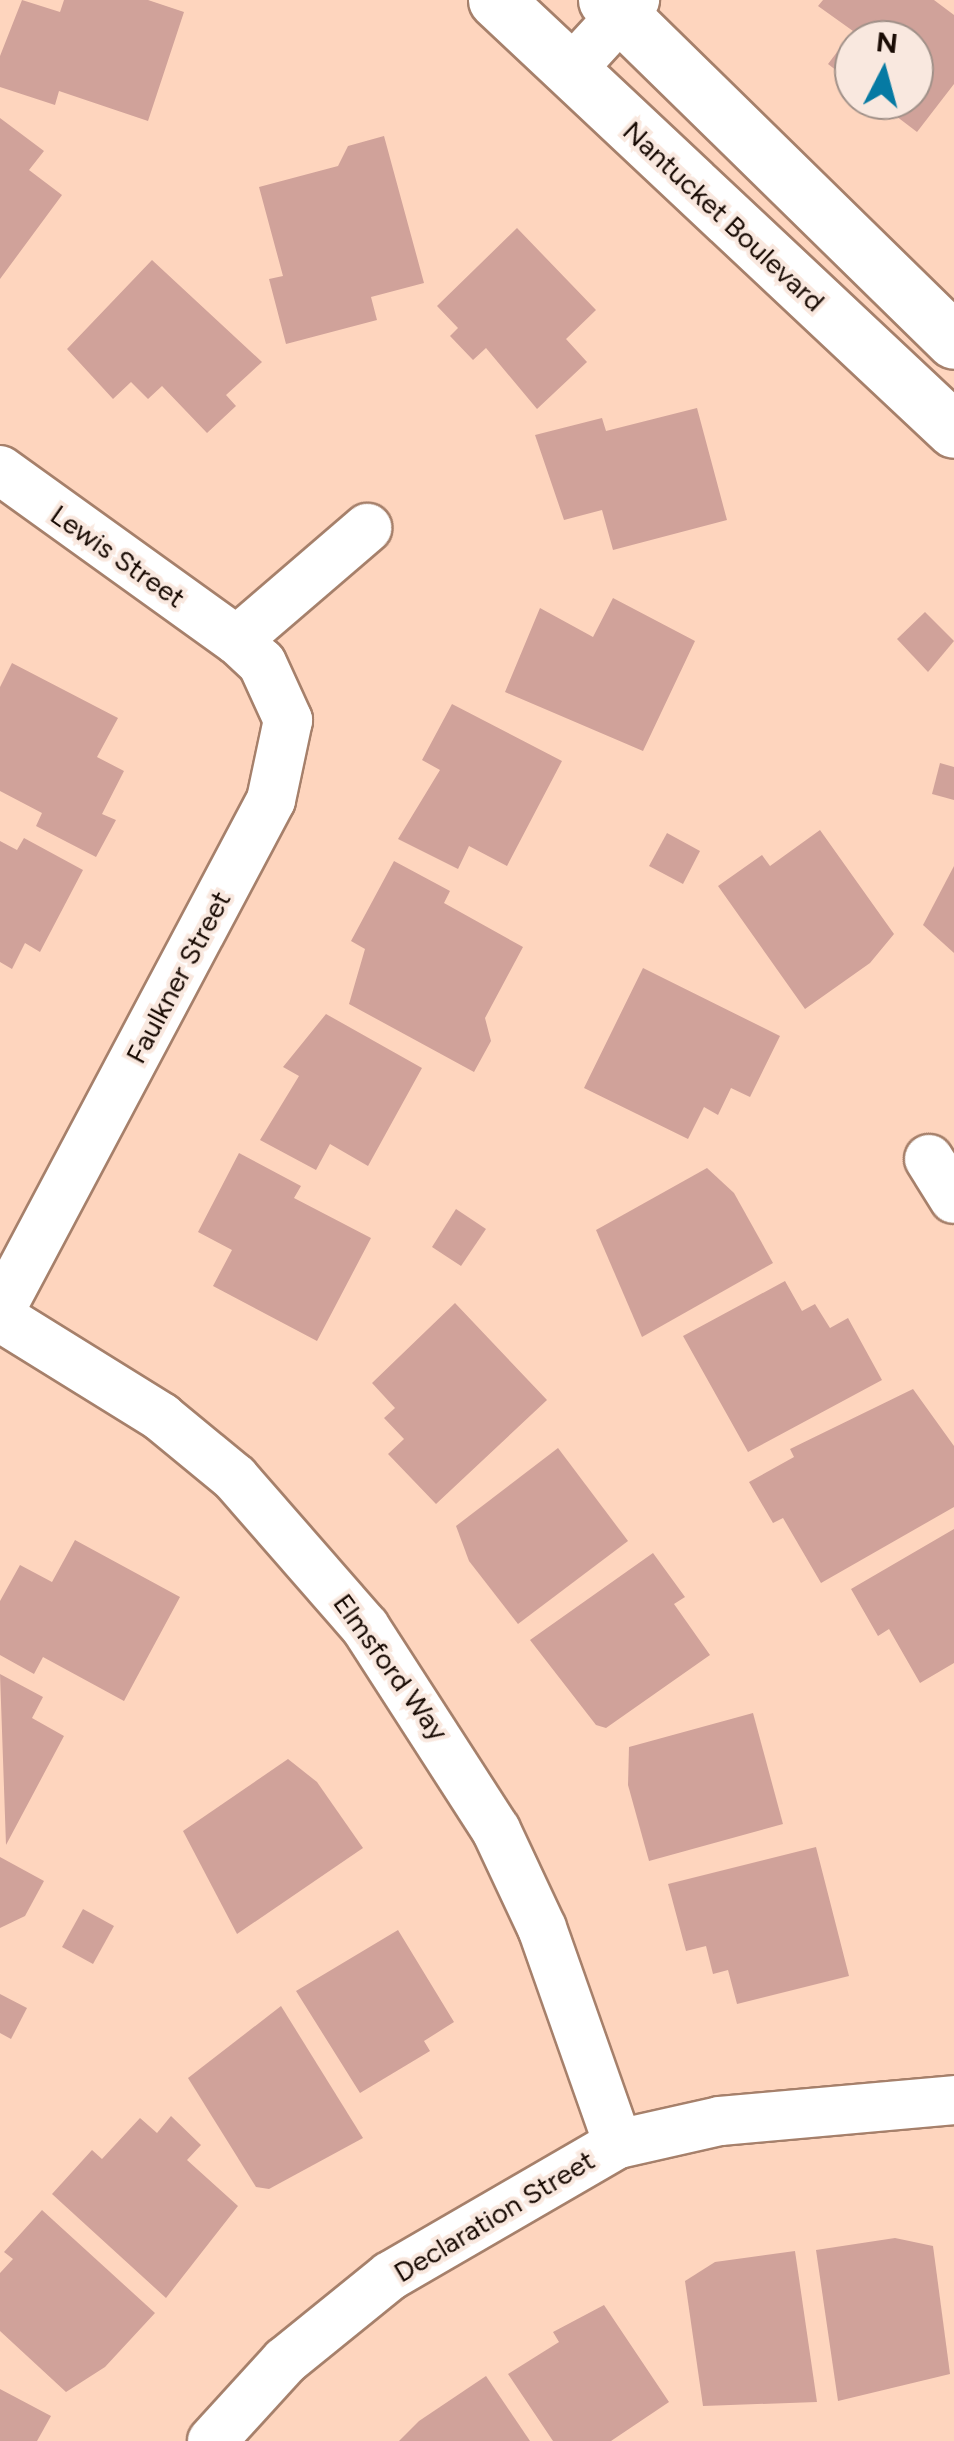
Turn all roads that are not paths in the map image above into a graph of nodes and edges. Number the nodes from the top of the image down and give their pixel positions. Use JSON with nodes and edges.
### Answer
{"nodes":[{"id":1,"x":496,"y":0,"type":"edge"},
{"id":2,"x":621,"y":5,"type":"edge"},
{"id":3,"x":569,"y":72,"type":"junction"},
{"id":4,"x":954,"y":341,"type":"edge"},
{"id":5,"x":954,"y":430,"type":"edge"},
{"id":6,"x":0,"y":470,"type":"edge"},
{"id":7,"x":366,"y":528,"type":"dead end"},
{"id":8,"x":238,"y":640,"type":"junction"},
{"id":9,"x":929,"y":1159,"type":"dead end"},
{"id":10,"x":954,"y":1200,"type":"edge"},
{"id":11,"x":0,"y":1314,"type":"edge"},
{"id":12,"x":954,"y":2100,"type":"edge"},
{"id":13,"x":618,"y":2144,"type":"junction"},
{"id":14,"x":212,"y":2441,"type":"edge"}],
"edges":[{"from":1,"to":3,"type":"street","name":"Nantucket Boulevard"},
{"from":2,"to":3,"type":"street"},
{"from":2,"to":4,"type":"street"},
{"from":3,"to":5,"type":"street","name":"Nantucket Boulevard"},
{"from":6,"to":8,"type":"street","name":"Lewis Street"},
{"from":7,"to":8,"type":"street"},
{"from":8,"to":11,"type":"street","name":"Faulkner Street"},
{"from":9,"to":10,"type":"street"},
{"from":11,"to":13,"type":"street","name":"Elmsford Way"},
{"from":12,"to":13,"type":"street","name":"Declaration Street"},
{"from":13,"to":14,"type":"street","name":"Declaration Street"}]}
